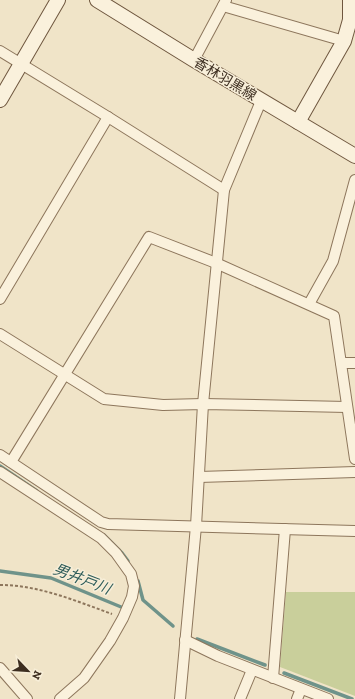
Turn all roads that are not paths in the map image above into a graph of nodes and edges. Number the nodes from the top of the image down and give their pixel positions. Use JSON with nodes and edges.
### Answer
{"nodes":[{"id":1,"x":58,"y":0,"type":"edge"},
{"id":2,"x":97,"y":0,"type":"edge"},
{"id":3,"x":350,"y":0,"type":"edge"},
{"id":4,"x":225,"y":3,"type":"edge"},
{"id":5,"x":344,"y":41,"type":"junction"},
{"id":6,"x":0,"y":51,"type":"edge"},
{"id":7,"x":194,"y":60,"type":"junction"},
{"id":8,"x":21,"y":64,"type":"junction"},
{"id":9,"x":0,"y":100,"type":"edge"},
{"id":10,"x":261,"y":101,"type":"junction"},
{"id":11,"x":108,"y":117,"type":"junction"},
{"id":12,"x":298,"y":122,"type":"junction"},
{"id":13,"x":355,"y":156,"type":"edge"},
{"id":14,"x":355,"y":180,"type":"edge"},
{"id":15,"x":224,"y":190,"type":"junction"},
{"id":16,"x":216,"y":263,"type":"junction"},
{"id":17,"x":0,"y":300,"type":"edge"},
{"id":18,"x":309,"y":304,"type":"junction"},
{"id":19,"x":0,"y":334,"type":"edge"},
{"id":20,"x":341,"y":363,"type":"junction"},
{"id":21,"x":355,"y":363,"type":"edge"},
{"id":22,"x":64,"y":374,"type":"junction"},
{"id":23,"x":203,"y":404,"type":"junction"},
{"id":24,"x":347,"y":408,"type":"junction"},
{"id":25,"x":0,"y":455,"type":"edge"},
{"id":26,"x":355,"y":459,"type":"edge"},
{"id":27,"x":11,"y":462,"type":"junction"},
{"id":28,"x":0,"y":472,"type":"edge"},
{"id":29,"x":355,"y":472,"type":"edge"},
{"id":30,"x":199,"y":477,"type":"junction"},
{"id":31,"x":196,"y":526,"type":"junction"},
{"id":32,"x":286,"y":529,"type":"junction"},
{"id":33,"x":355,"y":531,"type":"edge"},
{"id":34,"x":185,"y":640,"type":"junction"},
{"id":35,"x":0,"y":668,"type":"edge"},
{"id":36,"x":252,"y":670,"type":"junction"},
{"id":37,"x":273,"y":678,"type":"junction"},
{"id":38,"x":301,"y":689,"type":"junction"},
{"id":39,"x":27,"y":699,"type":"edge"},
{"id":40,"x":60,"y":699,"type":"edge"},
{"id":41,"x":180,"y":699,"type":"edge"},
{"id":42,"x":240,"y":699,"type":"edge"},
{"id":43,"x":297,"y":699,"type":"edge"},
{"id":44,"x":328,"y":699,"type":"edge"}],
"edges":[{"from":1,"to":8,"type":"main road"},
{"from":2,"to":7,"type":"main road","name":"香林羽黒線"},
{"from":3,"to":5,"type":"main road"},
{"from":4,"to":5,"type":"street"},
{"from":4,"to":7,"type":"street"},
{"from":5,"to":12,"type":"main road"},
{"from":6,"to":8,"type":"street"},
{"from":7,"to":10,"type":"main road","name":"香林羽黒線"},
{"from":8,"to":9,"type":"main road"},
{"from":8,"to":11,"type":"street"},
{"from":10,"to":12,"type":"main road","name":"香林羽黒線"},
{"from":10,"to":15,"type":"street"},
{"from":11,"to":15,"type":"street"},
{"from":11,"to":17,"type":"street"},
{"from":12,"to":13,"type":"main road","name":"香林羽黒線"},
{"from":14,"to":18,"type":"street"},
{"from":15,"to":16,"type":"street"},
{"from":16,"to":18,"type":"street"},
{"from":16,"to":22,"type":"street"},
{"from":16,"to":23,"type":"street"},
{"from":18,"to":20,"type":"street"},
{"from":19,"to":22,"type":"street"},
{"from":20,"to":21,"type":"street"},
{"from":20,"to":24,"type":"street"},
{"from":22,"to":23,"type":"street"},
{"from":22,"to":27,"type":"street"},
{"from":23,"to":24,"type":"street"},
{"from":23,"to":30,"type":"street"},
{"from":24,"to":26,"type":"street"},
{"from":25,"to":27,"type":"street"},
{"from":27,"to":31,"type":"street"},
{"from":28,"to":40,"type":"street"},
{"from":29,"to":30,"type":"street"},
{"from":30,"to":31,"type":"street"},
{"from":31,"to":32,"type":"street"},
{"from":31,"to":34,"type":"street"},
{"from":32,"to":33,"type":"street"},
{"from":32,"to":37,"type":"street"},
{"from":34,"to":36,"type":"street"},
{"from":34,"to":41,"type":"street"},
{"from":35,"to":39,"type":"street"},
{"from":36,"to":37,"type":"street"},
{"from":36,"to":42,"type":"street"},
{"from":37,"to":38,"type":"street"},
{"from":38,"to":43,"type":"street"},
{"from":38,"to":44,"type":"street"}]}
